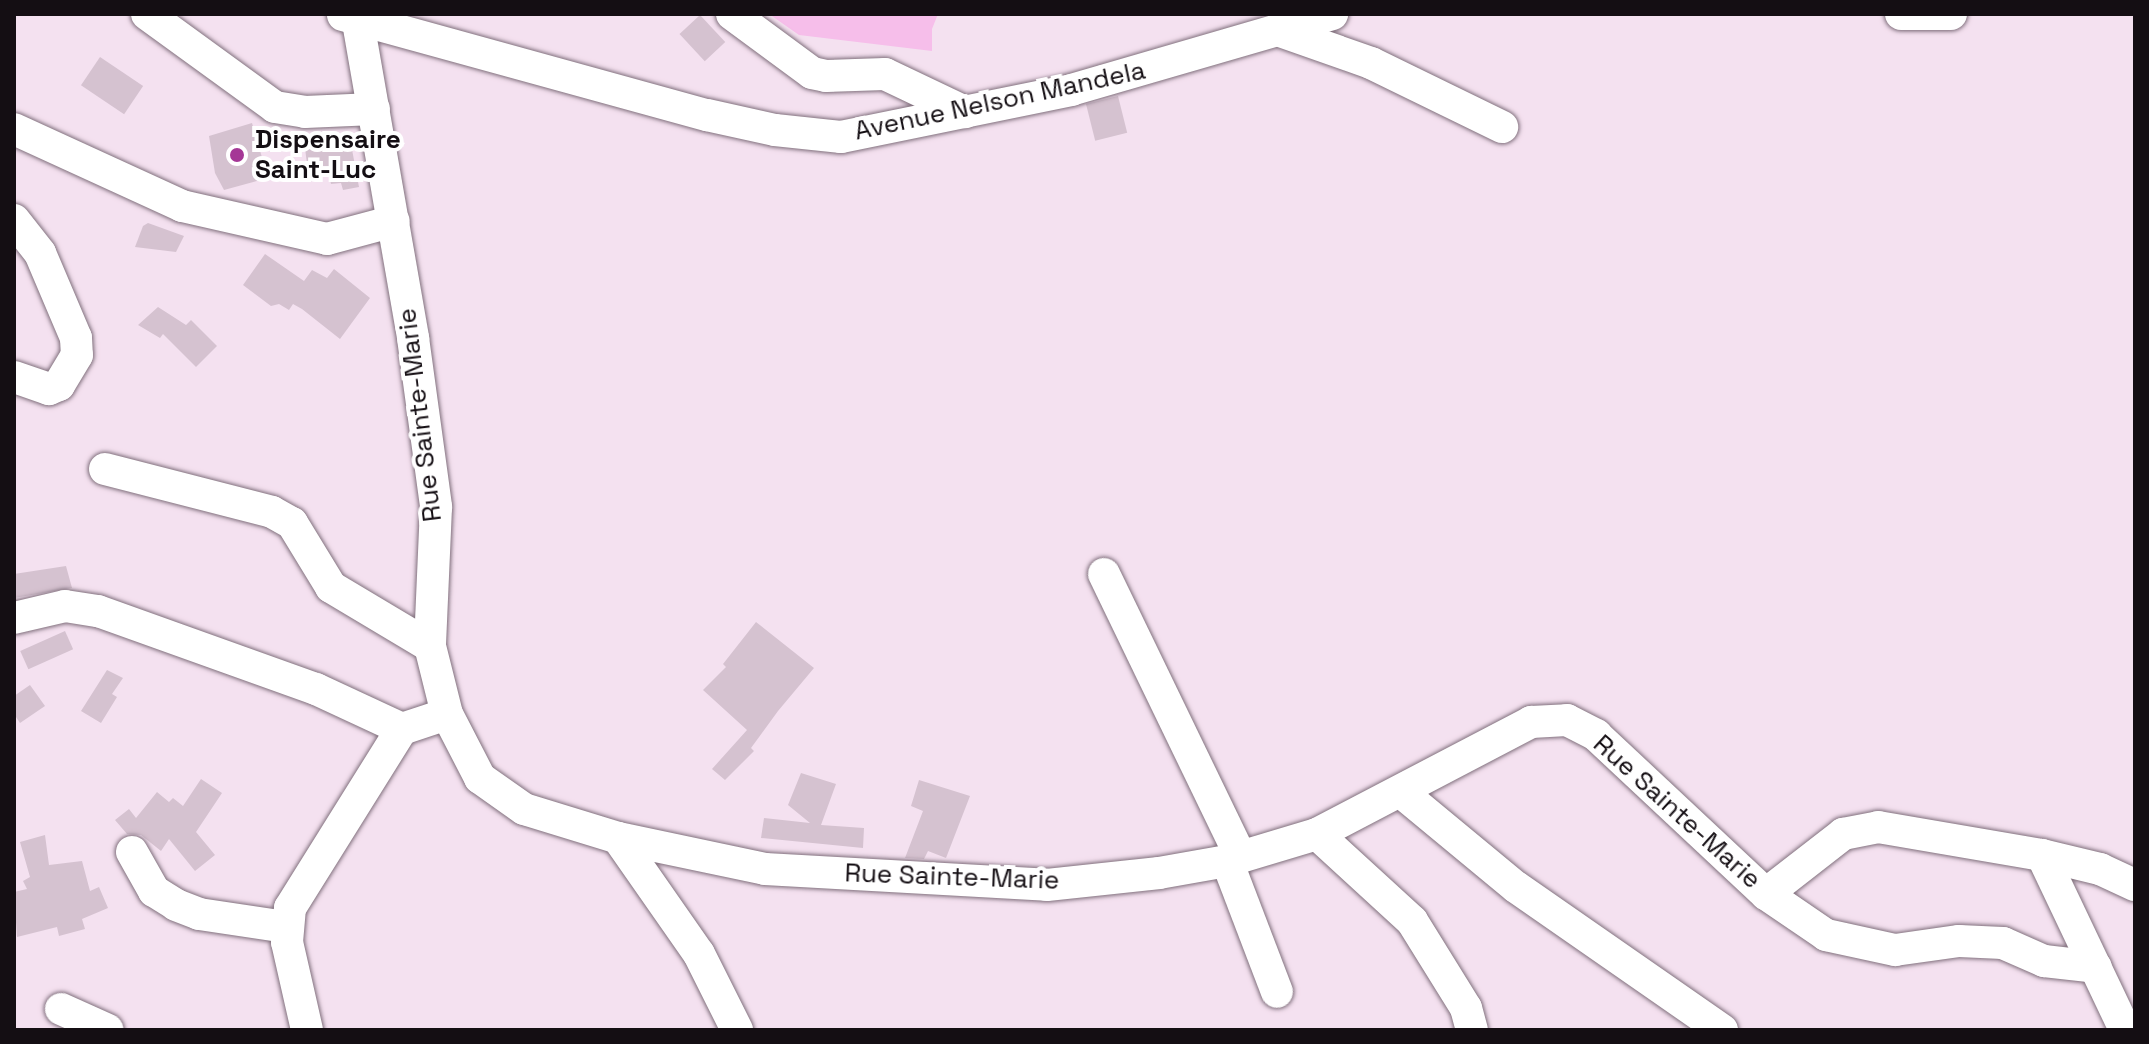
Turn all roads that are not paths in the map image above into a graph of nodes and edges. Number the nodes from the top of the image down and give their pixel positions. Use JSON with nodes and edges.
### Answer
{"nodes":[{"id":1,"x":147,"y":14,"type":"edge"},
{"id":2,"x":732,"y":14,"type":"edge"},
{"id":3,"x":1332,"y":14,"type":"edge"},
{"id":4,"x":1901,"y":14,"type":"edge"},
{"id":5,"x":1951,"y":14,"type":"edge"},
{"id":6,"x":349,"y":18,"type":"edge"},
{"id":7,"x":1277,"y":30,"type":"junction"},
{"id":8,"x":374,"y":109,"type":"junction"},
{"id":9,"x":965,"y":112,"type":"junction"},
{"id":10,"x":1502,"y":127,"type":"dead end"},
{"id":11,"x":14,"y":129,"type":"edge"},
{"id":12,"x":14,"y":220,"type":"edge"},
{"id":13,"x":394,"y":221,"type":"junction"},
{"id":14,"x":14,"y":377,"type":"edge"},
{"id":15,"x":105,"y":469,"type":"dead end"},
{"id":16,"x":1104,"y":574,"type":"dead end"},
{"id":17,"x":14,"y":618,"type":"edge"},
{"id":18,"x":430,"y":646,"type":"junction"},
{"id":19,"x":447,"y":714,"type":"junction"},
{"id":20,"x":402,"y":729,"type":"junction"},
{"id":21,"x":1401,"y":792,"type":"junction"},
{"id":22,"x":1317,"y":834,"type":"junction"},
{"id":23,"x":618,"y":838,"type":"junction"},
{"id":24,"x":132,"y":852,"type":"dead end"},
{"id":25,"x":2042,"y":855,"type":"junction"},
{"id":26,"x":1234,"y":859,"type":"junction"},
{"id":27,"x":2135,"y":885,"type":"edge"},
{"id":28,"x":1766,"y":894,"type":"junction"},
{"id":29,"x":286,"y":927,"type":"junction"},
{"id":30,"x":2096,"y":967,"type":"junction"},
{"id":31,"x":1277,"y":992,"type":"dead end"},
{"id":32,"x":61,"y":1009,"type":"dead end"},
{"id":33,"x":108,"y":1030,"type":"edge"},
{"id":34,"x":307,"y":1030,"type":"edge"},
{"id":35,"x":737,"y":1030,"type":"edge"},
{"id":36,"x":1472,"y":1030,"type":"edge"},
{"id":37,"x":1722,"y":1030,"type":"edge"},
{"id":38,"x":2125,"y":1030,"type":"edge"}],
"edges":[{"from":1,"to":8,"type":"street"},
{"from":2,"to":9,"type":"street"},
{"from":3,"to":7,"type":"street","name":"Avenue Nelson Mandela"},
{"from":4,"to":5,"type":"street"},
{"from":6,"to":8,"type":"street","name":"Rue Sainte-Marie"},
{"from":6,"to":9,"type":"street","name":"Avenue Nelson Mandela"},
{"from":7,"to":9,"type":"street","name":"Avenue Nelson Mandela"},
{"from":7,"to":10,"type":"street"},
{"from":8,"to":13,"type":"street","name":"Rue Sainte-Marie"},
{"from":11,"to":13,"type":"street"},
{"from":12,"to":14,"type":"street"},
{"from":13,"to":18,"type":"street","name":"Rue Sainte-Marie"},
{"from":15,"to":18,"type":"street"},
{"from":16,"to":26,"type":"street"},
{"from":17,"to":20,"type":"street"},
{"from":18,"to":19,"type":"street","name":"Rue Sainte-Marie"},
{"from":19,"to":20,"type":"street"},
{"from":19,"to":23,"type":"street","name":"Rue Sainte-Marie"},
{"from":20,"to":29,"type":"street"},
{"from":21,"to":22,"type":"street","name":"Rue Sainte-Marie"},
{"from":21,"to":28,"type":"street","name":"Rue Sainte-Marie"},
{"from":21,"to":37,"type":"street"},
{"from":22,"to":26,"type":"street","name":"Rue Sainte-Marie"},
{"from":22,"to":36,"type":"street"},
{"from":23,"to":26,"type":"street","name":"Rue Sainte-Marie"},
{"from":23,"to":35,"type":"street"},
{"from":24,"to":29,"type":"street"},
{"from":25,"to":27,"type":"street","name":"Rue Sainte-Marie"},
{"from":25,"to":28,"type":"street","name":"Rue Sainte-Marie"},
{"from":25,"to":30,"type":"street"},
{"from":26,"to":31,"type":"street"},
{"from":28,"to":30,"type":"street"},
{"from":29,"to":34,"type":"street"},
{"from":30,"to":38,"type":"street"},
{"from":32,"to":33,"type":"street"}]}
